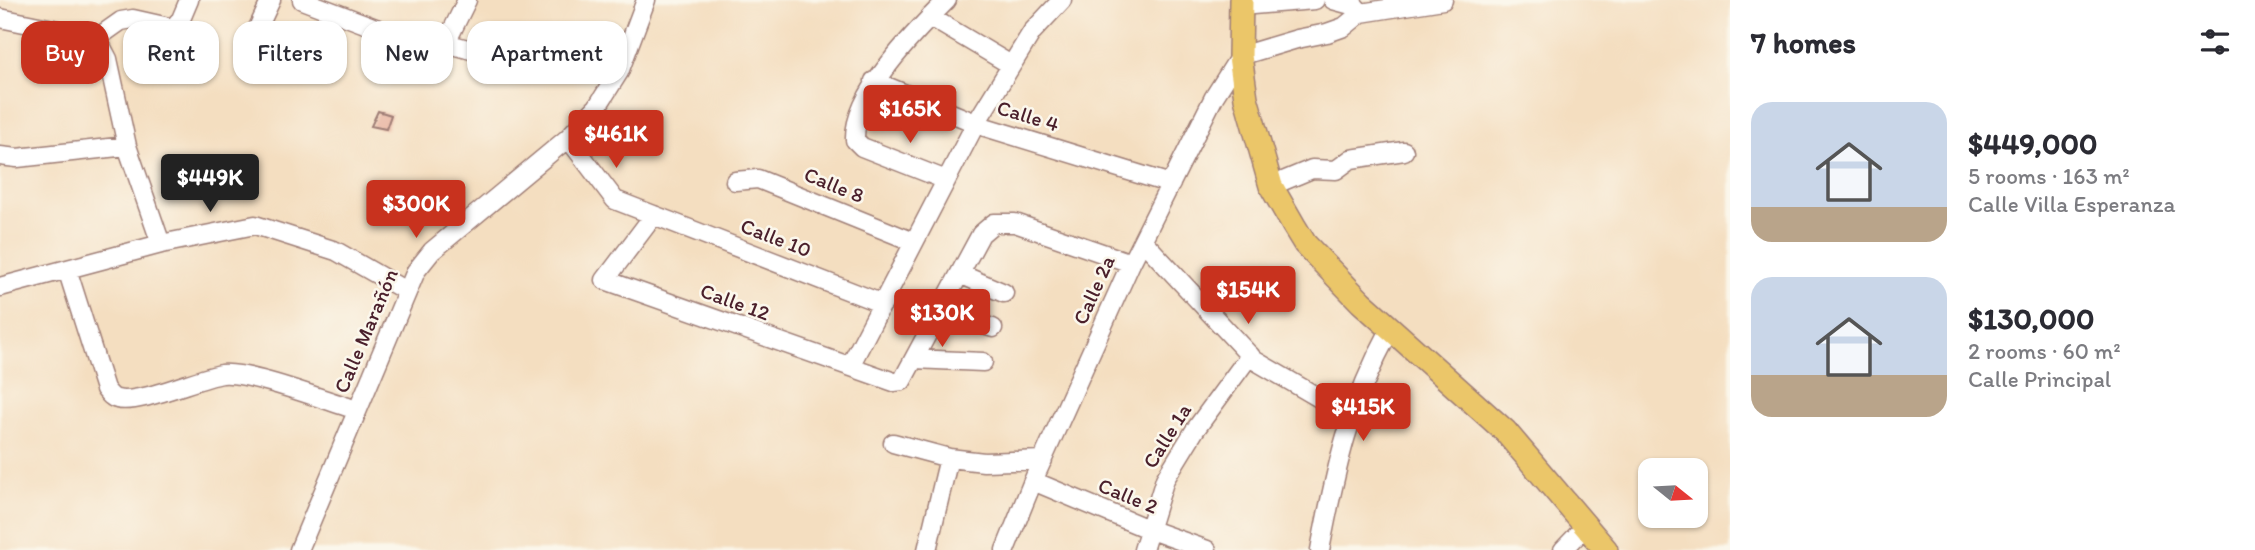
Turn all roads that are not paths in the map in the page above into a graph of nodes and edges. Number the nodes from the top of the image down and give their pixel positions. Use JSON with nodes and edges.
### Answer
{"nodes":[{"id":1,"x":189,"y":0,"type":"edge"},
{"id":2,"x":271,"y":0,"type":"edge"},
{"id":3,"x":302,"y":0,"type":"edge"},
{"id":4,"x":467,"y":0,"type":"edge"},
{"id":5,"x":646,"y":0,"type":"edge"},
{"id":6,"x":947,"y":0,"type":"edge"},
{"id":7,"x":1062,"y":0,"type":"edge"},
{"id":8,"x":1315,"y":0,"type":"edge"},
{"id":9,"x":1333,"y":0,"type":"edge"},
{"id":10,"x":1443,"y":0,"type":"edge"},
{"id":11,"x":1241,"y":3,"type":"edge"},
{"id":12,"x":337,"y":6,"type":"edge"},
{"id":13,"x":1361,"y":13,"type":"junction"},
{"id":14,"x":930,"y":17,"type":"junction"},
{"id":15,"x":0,"y":18,"type":"edge"},
{"id":16,"x":261,"y":21,"type":"edge"},
{"id":17,"x":369,"y":21,"type":"edge"},
{"id":18,"x":21,"y":22,"type":"edge"},
{"id":19,"x":453,"y":29,"type":"edge"},
{"id":20,"x":109,"y":30,"type":"edge"},
{"id":21,"x":1240,"y":56,"type":"junction"},
{"id":22,"x":109,"y":64,"type":"edge"},
{"id":23,"x":1011,"y":65,"type":"junction"},
{"id":24,"x":874,"y":81,"type":"junction"},
{"id":25,"x":976,"y":123,"type":"junction"},
{"id":26,"x":568,"y":138,"type":"junction"},
{"id":27,"x":127,"y":146,"type":"junction"},
{"id":28,"x":1404,"y":151,"type":"dead end"},
{"id":29,"x":0,"y":156,"type":"edge"},
{"id":30,"x":946,"y":180,"type":"junction"},
{"id":31,"x":735,"y":181,"type":"dead end"},
{"id":32,"x":1171,"y":184,"type":"junction"},
{"id":33,"x":1271,"y":186,"type":"junction"},
{"id":34,"x":654,"y":215,"type":"junction"},
{"id":35,"x":1143,"y":240,"type":"junction"},
{"id":36,"x":914,"y":242,"type":"junction"},
{"id":37,"x":161,"y":244,"type":"junction"},
{"id":38,"x":1131,"y":263,"type":"junction"},
{"id":39,"x":67,"y":269,"type":"junction"},
{"id":40,"x":960,"y":274,"type":"junction"},
{"id":41,"x":0,"y":287,"type":"edge"},
{"id":42,"x":406,"y":291,"type":"junction"},
{"id":43,"x":1004,"y":293,"type":"dead end"},
{"id":44,"x":883,"y":304,"type":"junction"},
{"id":45,"x":940,"y":312,"type":"junction"},
{"id":46,"x":993,"y":328,"type":"dead end"},
{"id":47,"x":1390,"y":330,"type":"junction"},
{"id":48,"x":1250,"y":355,"type":"junction"},
{"id":49,"x":914,"y":359,"type":"junction"},
{"id":50,"x":983,"y":362,"type":"dead end"},
{"id":51,"x":850,"y":366,"type":"junction"},
{"id":52,"x":356,"y":410,"type":"junction"},
{"id":53,"x":1350,"y":416,"type":"junction"},
{"id":54,"x":893,"y":443,"type":"dead end"},
{"id":55,"x":949,"y":458,"type":"junction"},
{"id":56,"x":1043,"y":460,"type":"junction"},
{"id":57,"x":1033,"y":481,"type":"junction"},
{"id":58,"x":1148,"y":529,"type":"junction"},
{"id":59,"x":1595,"y":542,"type":"edge"},
{"id":60,"x":299,"y":550,"type":"edge"},
{"id":61,"x":927,"y":550,"type":"edge"},
{"id":62,"x":1005,"y":550,"type":"edge"},
{"id":63,"x":1143,"y":550,"type":"edge"},
{"id":64,"x":1207,"y":550,"type":"edge"},
{"id":65,"x":1320,"y":550,"type":"edge"},
{"id":66,"x":1563,"y":550,"type":"edge"}],
"edges":[{"from":1,"to":20,"type":"street"},
{"from":2,"to":16,"type":"street"},
{"from":3,"to":12,"type":"street"},
{"from":4,"to":19,"type":"street"},
{"from":5,"to":26,"type":"street","name":"Calle Marañón"},
{"from":6,"to":14,"type":"street"},
{"from":7,"to":23,"type":"street"},
{"from":8,"to":11,"type":"street"},
{"from":9,"to":13,"type":"street"},
{"from":10,"to":13,"type":"street"},
{"from":11,"to":21,"type":"main road"},
{"from":12,"to":17,"type":"street"},
{"from":13,"to":21,"type":"street"},
{"from":14,"to":23,"type":"street"},
{"from":14,"to":24,"type":"street"},
{"from":15,"to":18,"type":"street"},
{"from":21,"to":32,"type":"street","name":"Calle 2a"},
{"from":21,"to":33,"type":"main road"},
{"from":22,"to":27,"type":"street"},
{"from":23,"to":25,"type":"street"},
{"from":24,"to":25,"type":"street","name":"Calle 4"},
{"from":24,"to":30,"type":"street"},
{"from":25,"to":30,"type":"street"},
{"from":25,"to":32,"type":"street","name":"Calle 4"},
{"from":26,"to":34,"type":"street","name":"Calle 10"},
{"from":26,"to":42,"type":"street","name":"Calle Marañón"},
{"from":27,"to":29,"type":"street"},
{"from":27,"to":37,"type":"street"},
{"from":28,"to":33,"type":"street"},
{"from":30,"to":36,"type":"street"},
{"from":31,"to":36,"type":"street","name":"Calle 8"},
{"from":32,"to":35,"type":"street","name":"Calle 2a"},
{"from":33,"to":47,"type":"main road"},
{"from":34,"to":44,"type":"street","name":"Calle 10"},
{"from":34,"to":51,"type":"street","name":"Calle 12"},
{"from":35,"to":38,"type":"street","name":"Calle 2a"},
{"from":35,"to":48,"type":"street"},
{"from":36,"to":44,"type":"street"},
{"from":37,"to":39,"type":"street"},
{"from":37,"to":42,"type":"street"},
{"from":38,"to":40,"type":"street"},
{"from":38,"to":56,"type":"street","name":"Calle 2a"},
{"from":39,"to":41,"type":"street"},
{"from":39,"to":52,"type":"street"},
{"from":40,"to":43,"type":"street"},
{"from":40,"to":45,"type":"street"},
{"from":42,"to":52,"type":"street","name":"Calle Marañón"},
{"from":44,"to":51,"type":"street"},
{"from":45,"to":46,"type":"street"},
{"from":45,"to":49,"type":"street"},
{"from":47,"to":53,"type":"street"},
{"from":47,"to":59,"type":"main road"},
{"from":48,"to":53,"type":"street"},
{"from":48,"to":58,"type":"street","name":"Calle 1a"},
{"from":49,"to":50,"type":"street"},
{"from":49,"to":51,"type":"street","name":"Calle 12"},
{"from":52,"to":60,"type":"street","name":"Calle Marañón"},
{"from":53,"to":65,"type":"street"},
{"from":54,"to":55,"type":"street"},
{"from":55,"to":56,"type":"street"},
{"from":55,"to":61,"type":"street"},
{"from":56,"to":57,"type":"street","name":"Calle 2a"},
{"from":57,"to":58,"type":"street","name":"Calle 2"},
{"from":57,"to":62,"type":"street","name":"Calle 2a"},
{"from":58,"to":63,"type":"street","name":"Calle 1a"},
{"from":58,"to":64,"type":"street","name":"Calle 2"},
{"from":59,"to":66,"type":"street"}]}
